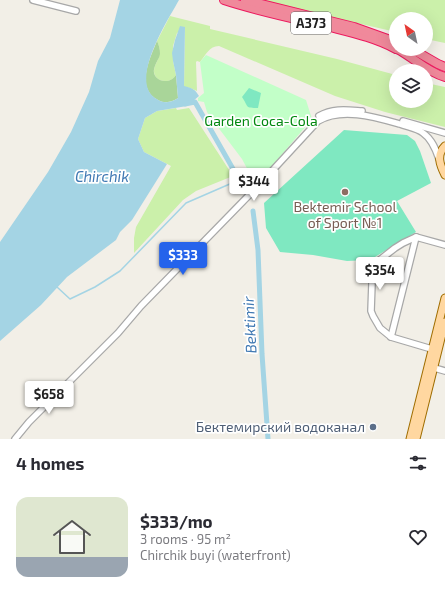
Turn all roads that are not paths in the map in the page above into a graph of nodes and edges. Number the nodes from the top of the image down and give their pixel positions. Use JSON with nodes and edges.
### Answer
{"nodes":[{"id":1,"x":33,"y":0,"type":"edge"},
{"id":2,"x":224,"y":0,"type":"edge"},
{"id":3,"x":245,"y":0,"type":"edge"},
{"id":4,"x":76,"y":11,"type":"dead end"},
{"id":5,"x":389,"y":40,"type":"edge"},
{"id":6,"x":389,"y":46,"type":"edge"},
{"id":7,"x":410,"y":56,"type":"edge"},
{"id":8,"x":424,"y":56,"type":"edge"},
{"id":9,"x":445,"y":67,"type":"edge"},
{"id":10,"x":445,"y":77,"type":"edge"},
{"id":11,"x":445,"y":134,"type":"edge"},
{"id":12,"x":445,"y":146,"type":"edge"},
{"id":13,"x":282,"y":159,"type":"junction"},
{"id":14,"x":440,"y":161,"type":"junction"},
{"id":15,"x":445,"y":176,"type":"edge"},
{"id":16,"x":416,"y":238,"type":"junction"},
{"id":17,"x":445,"y":245,"type":"edge"},
{"id":18,"x":445,"y":298,"type":"edge"},
{"id":19,"x":445,"y":322,"type":"edge"},
{"id":20,"x":391,"y":337,"type":"junction"},
{"id":21,"x":435,"y":350,"type":"junction"},
{"id":22,"x":431,"y":367,"type":"junction"},
{"id":23,"x":445,"y":371,"type":"edge"},
{"id":24,"x":15,"y":439,"type":"edge"},
{"id":25,"x":410,"y":439,"type":"edge"},
{"id":26,"x":416,"y":439,"type":"edge"}],
"edges":[{"from":1,"to":4,"type":"street"},
{"from":2,"to":6,"type":"highway","number":"A373"},
{"from":3,"to":5,"type":"highway","number":"A373"},
{"from":7,"to":10,"type":"highway","number":"A373"},
{"from":8,"to":9,"type":"highway"},
{"from":11,"to":13,"type":"street"},
{"from":12,"to":14,"type":"main road"},
{"from":13,"to":14,"type":"street"},
{"from":13,"to":24,"type":"street"},
{"from":14,"to":15,"type":"main road"},
{"from":16,"to":17,"type":"street"},
{"from":16,"to":20,"type":"street"},
{"from":16,"to":20,"type":"street"},
{"from":18,"to":21,"type":"main road"},
{"from":19,"to":21,"type":"main road"},
{"from":20,"to":21,"type":"street"},
{"from":21,"to":22,"type":"main road"},
{"from":22,"to":23,"type":"street"},
{"from":22,"to":25,"type":"main road"},
{"from":22,"to":26,"type":"main road"}]}
